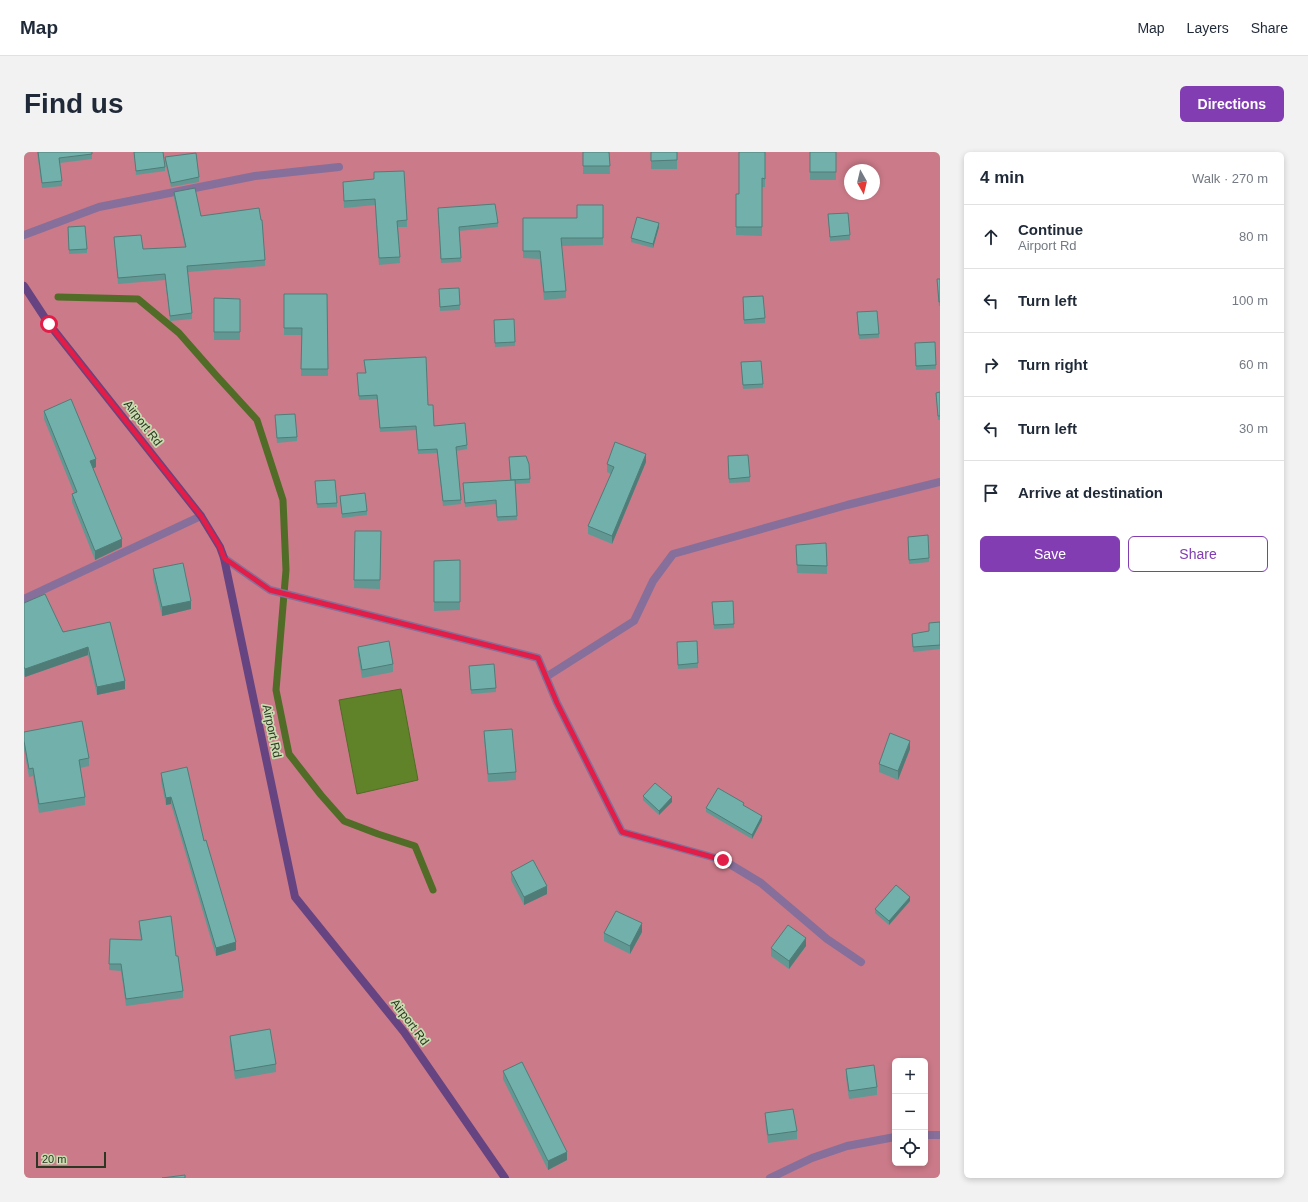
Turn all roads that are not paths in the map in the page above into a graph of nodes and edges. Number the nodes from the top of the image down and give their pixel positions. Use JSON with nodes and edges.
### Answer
{"nodes":[{"id":1,"x":339,"y":166,"type":"dead end"},
{"id":2,"x":24,"y":235,"type":"edge"},
{"id":3,"x":24,"y":286,"type":"edge"},
{"id":4,"x":940,"y":482,"type":"edge"},
{"id":5,"x":201,"y":516,"type":"junction"},
{"id":6,"x":224,"y":558,"type":"junction"},
{"id":7,"x":24,"y":598,"type":"edge"},
{"id":8,"x":546,"y":677,"type":"junction"},
{"id":9,"x":860,"y":962,"type":"dead end"},
{"id":10,"x":928,"y":1135,"type":"edge"},
{"id":11,"x":940,"y":1135,"type":"edge"},
{"id":12,"x":892,"y":1138,"type":"edge"},
{"id":13,"x":505,"y":1178,"type":"edge"},
{"id":14,"x":770,"y":1178,"type":"edge"}],
"edges":[{"from":1,"to":2,"type":"street"},
{"from":3,"to":5,"type":"main road","name":"Airport Rd"},
{"from":4,"to":8,"type":"street"},
{"from":5,"to":6,"type":"main road","name":"Airport Rd"},
{"from":5,"to":7,"type":"street"},
{"from":6,"to":8,"type":"street"},
{"from":6,"to":13,"type":"main road","name":"Airport Rd"},
{"from":8,"to":9,"type":"street"},
{"from":10,"to":11,"type":"street"},
{"from":12,"to":14,"type":"street"}]}
